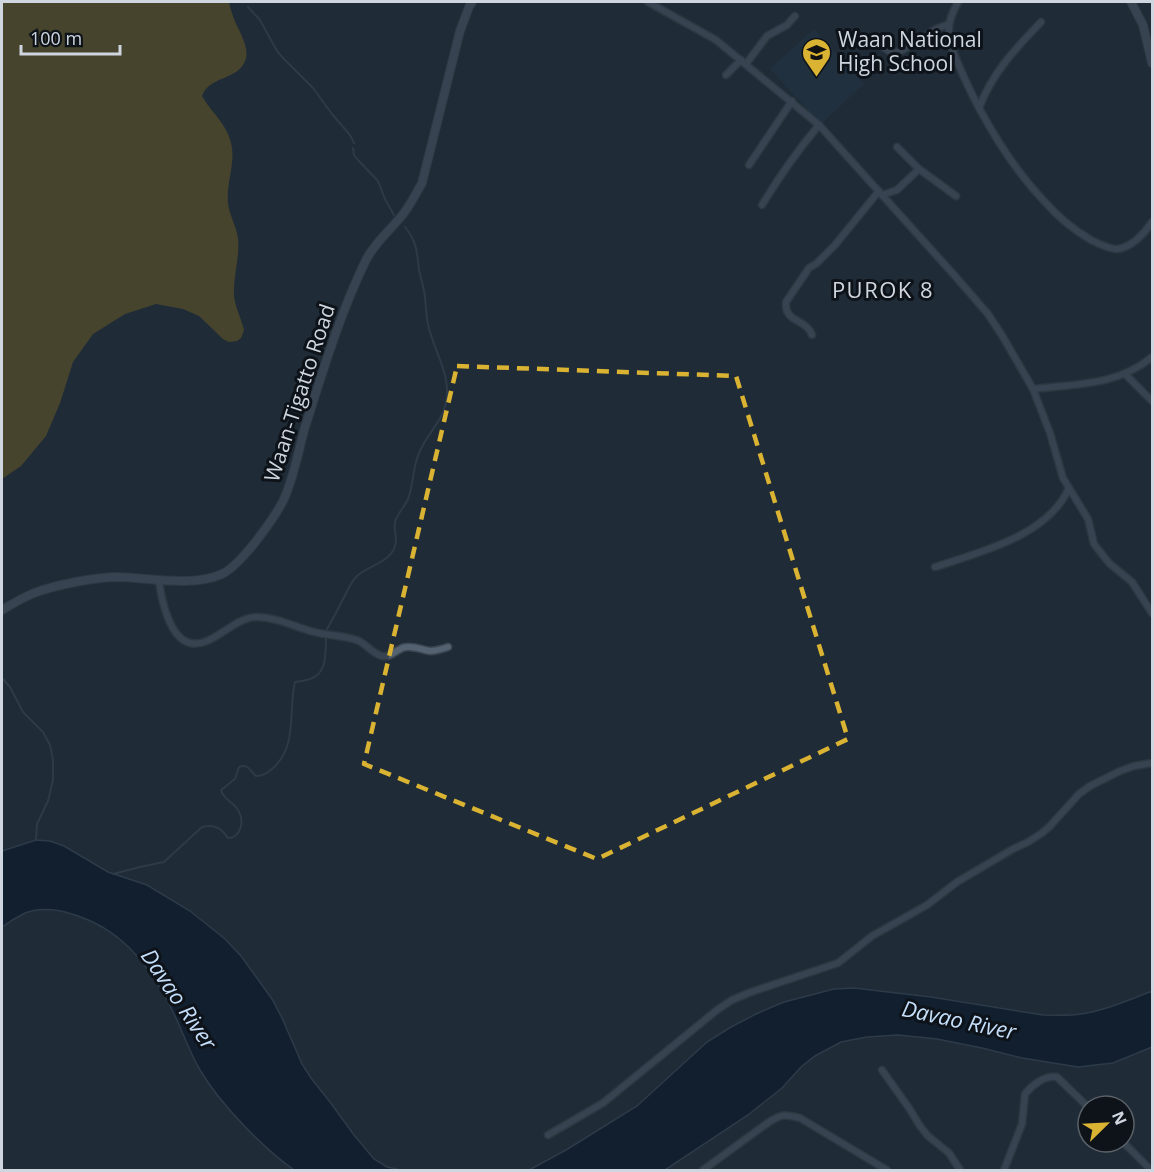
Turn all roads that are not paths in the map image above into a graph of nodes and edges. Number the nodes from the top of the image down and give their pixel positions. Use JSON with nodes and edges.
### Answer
{"nodes":[{"id":1,"x":472,"y":2,"type":"edge"},
{"id":2,"x":648,"y":2,"type":"edge"},
{"id":3,"x":958,"y":2,"type":"edge"},
{"id":4,"x":1131,"y":2,"type":"edge"},
{"id":5,"x":795,"y":16,"type":"dead end"},
{"id":6,"x":1041,"y":22,"type":"dead end"},
{"id":7,"x":949,"y":24,"type":"junction"},
{"id":8,"x":879,"y":44,"type":"dead end"},
{"id":9,"x":743,"y":62,"type":"junction"},
{"id":10,"x":1152,"y":63,"type":"edge"},
{"id":11,"x":726,"y":75,"type":"dead end"},
{"id":12,"x":792,"y":102,"type":"junction"},
{"id":13,"x":979,"y":108,"type":"junction"},
{"id":14,"x":819,"y":125,"type":"junction"},
{"id":15,"x":897,"y":147,"type":"dead end"},
{"id":16,"x":749,"y":165,"type":"dead end"},
{"id":17,"x":919,"y":169,"type":"junction"},
{"id":18,"x":881,"y":193,"type":"junction"},
{"id":19,"x":956,"y":196,"type":"dead end"},
{"id":20,"x":762,"y":205,"type":"dead end"},
{"id":21,"x":1152,"y":222,"type":"edge"},
{"id":22,"x":812,"y":335,"type":"dead end"},
{"id":23,"x":1152,"y":357,"type":"edge"},
{"id":24,"x":1126,"y":375,"type":"junction"},
{"id":25,"x":1033,"y":389,"type":"junction"},
{"id":26,"x":1152,"y":401,"type":"edge"},
{"id":27,"x":1068,"y":488,"type":"junction"},
{"id":28,"x":935,"y":567,"type":"dead end"},
{"id":29,"x":159,"y":580,"type":"junction"},
{"id":30,"x":2,"y":610,"type":"edge"},
{"id":31,"x":1152,"y":613,"type":"edge"},
{"id":32,"x":447,"y":648,"type":"dead end"},
{"id":33,"x":1152,"y":763,"type":"edge"},
{"id":34,"x":882,"y":1070,"type":"dead end"},
{"id":35,"x":1076,"y":1095,"type":"edge"},
{"id":36,"x":548,"y":1135,"type":"dead end"},
{"id":37,"x":1135,"y":1154,"type":"edge"},
{"id":38,"x":703,"y":1170,"type":"edge"},
{"id":39,"x":887,"y":1170,"type":"edge"},
{"id":40,"x":960,"y":1170,"type":"edge"},
{"id":41,"x":1005,"y":1170,"type":"edge"},
{"id":42,"x":1151,"y":1170,"type":"edge"}],
"edges":[{"from":1,"to":29,"type":"street","name":"Waan-Tigatto Road"},
{"from":2,"to":9,"type":"street"},
{"from":3,"to":7,"type":"street"},
{"from":4,"to":10,"type":"street"},
{"from":5,"to":9,"type":"street"},
{"from":6,"to":13,"type":"street"},
{"from":7,"to":8,"type":"street"},
{"from":7,"to":13,"type":"street"},
{"from":9,"to":11,"type":"street"},
{"from":9,"to":12,"type":"street"},
{"from":12,"to":14,"type":"street"},
{"from":12,"to":16,"type":"street"},
{"from":13,"to":21,"type":"street"},
{"from":14,"to":18,"type":"street"},
{"from":14,"to":20,"type":"street"},
{"from":15,"to":17,"type":"street"},
{"from":17,"to":18,"type":"street"},
{"from":17,"to":19,"type":"street"},
{"from":18,"to":22,"type":"street"},
{"from":18,"to":25,"type":"street"},
{"from":23,"to":24,"type":"street"},
{"from":24,"to":25,"type":"street"},
{"from":24,"to":26,"type":"street"},
{"from":25,"to":27,"type":"street"},
{"from":27,"to":28,"type":"street"},
{"from":27,"to":31,"type":"street"},
{"from":29,"to":30,"type":"street","name":"Waan-Tigatto Road"},
{"from":29,"to":32,"type":"street"},
{"from":33,"to":36,"type":"street"},
{"from":34,"to":40,"type":"street"},
{"from":35,"to":41,"type":"street"},
{"from":37,"to":42,"type":"street"},
{"from":38,"to":39,"type":"street"}]}
